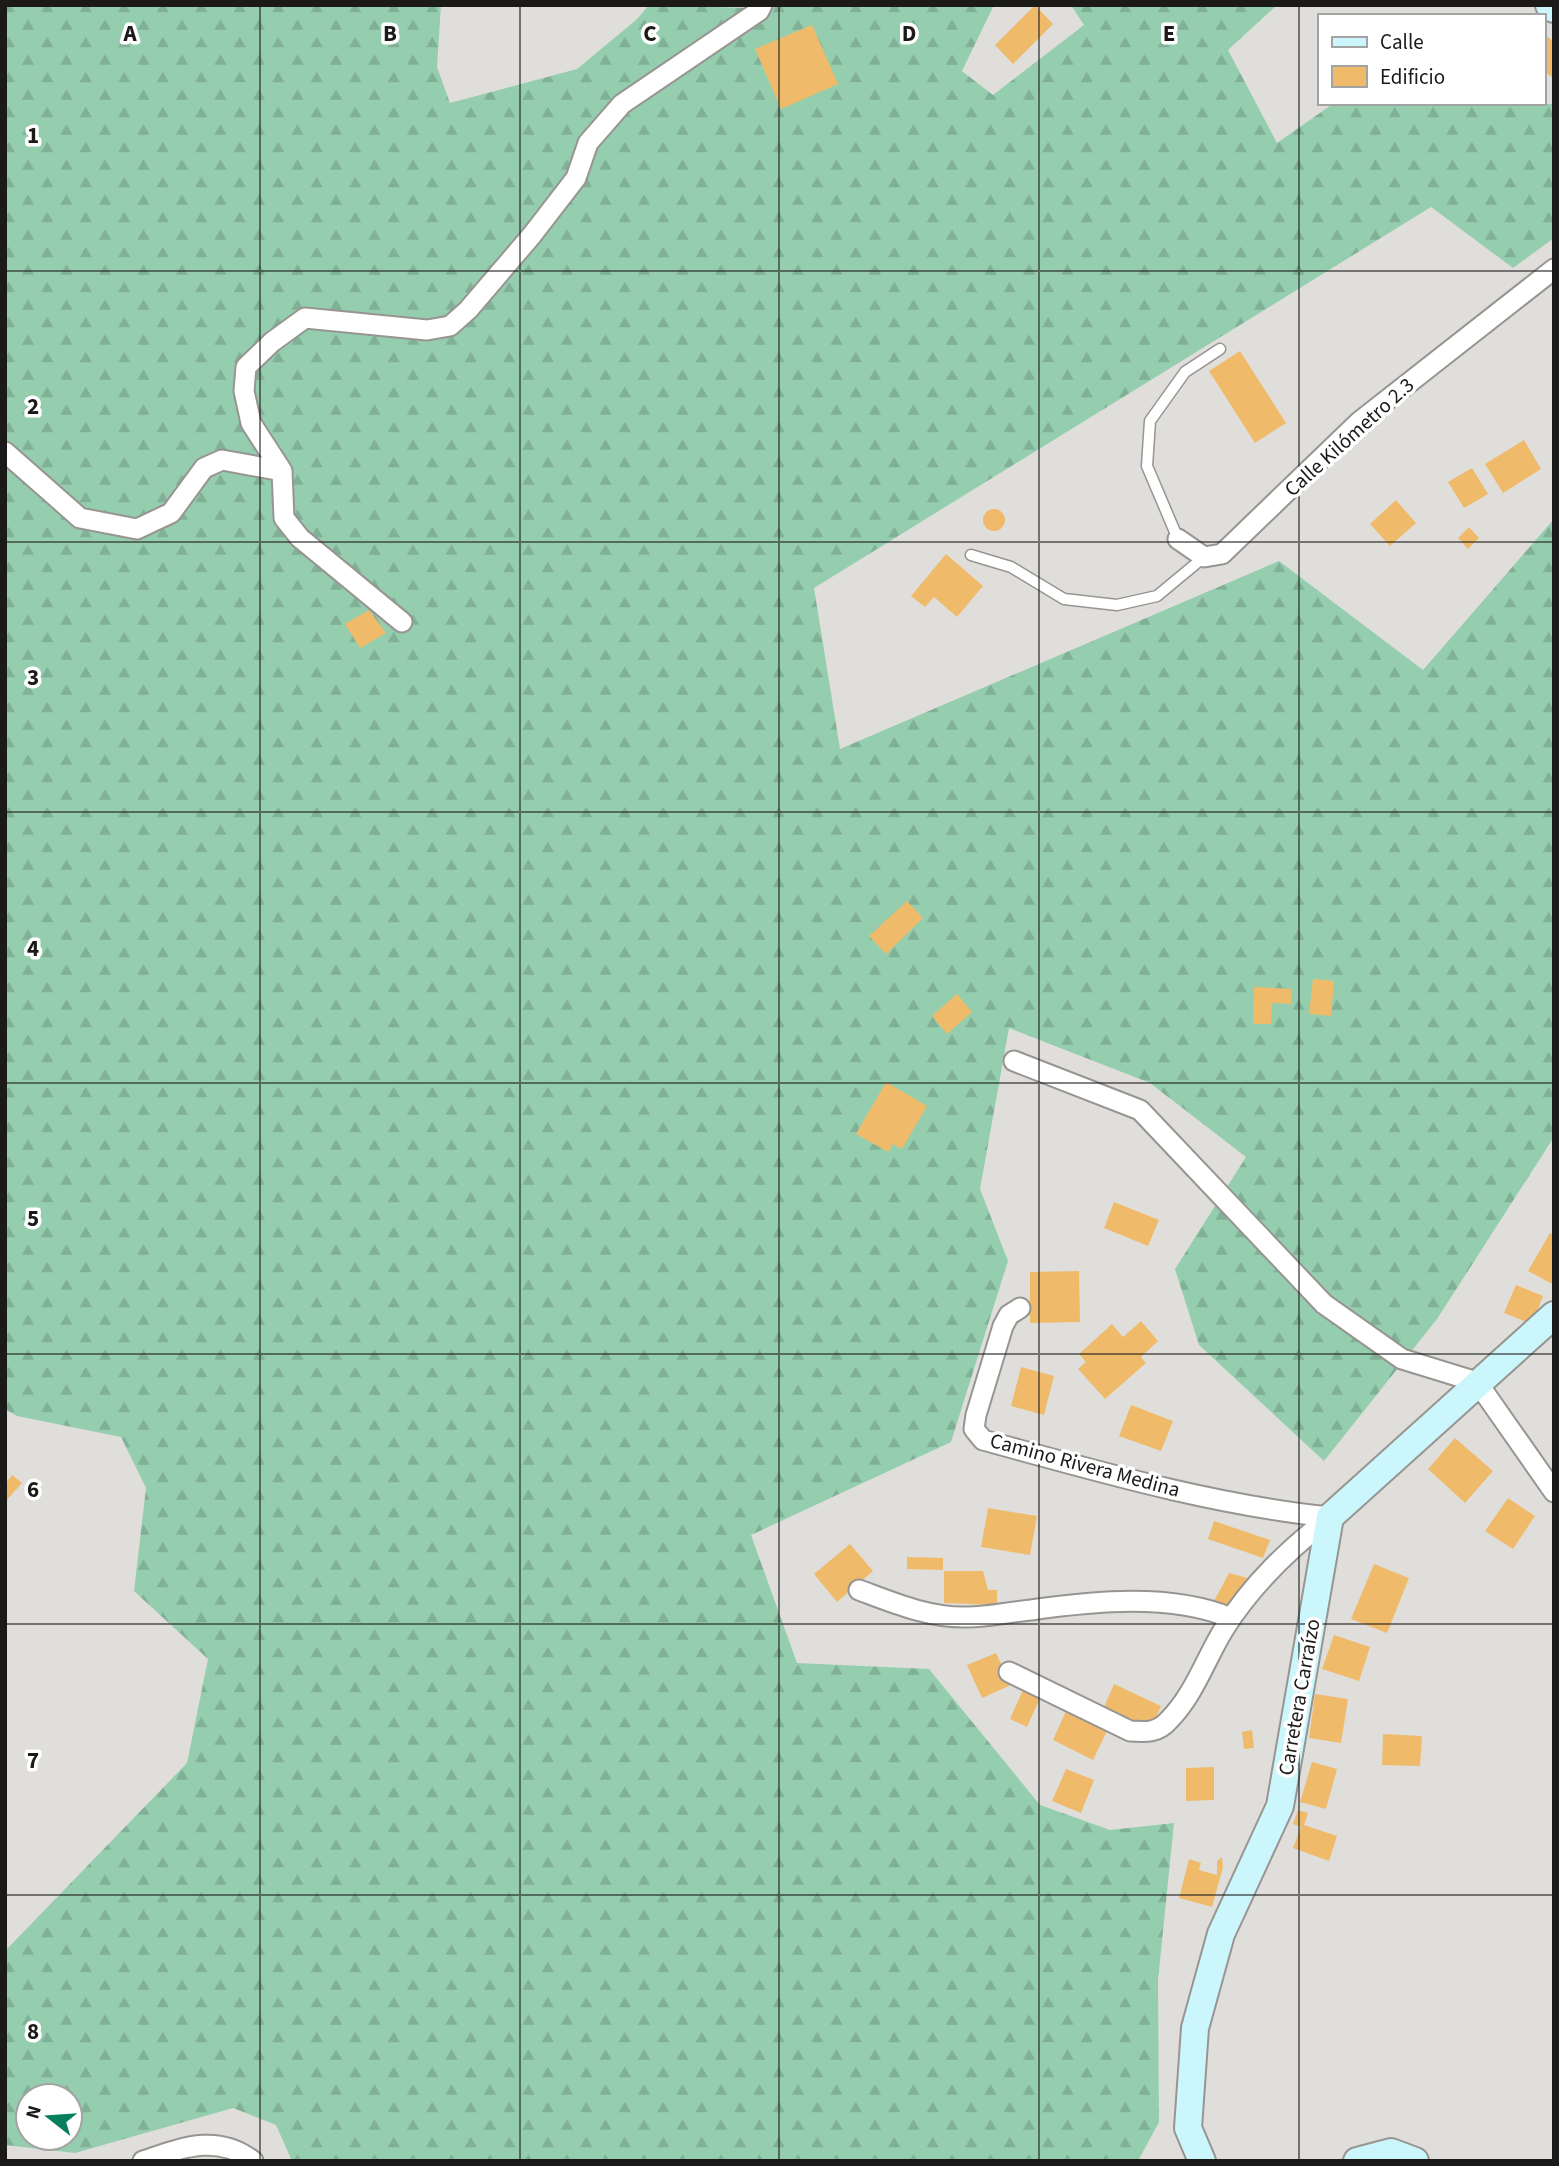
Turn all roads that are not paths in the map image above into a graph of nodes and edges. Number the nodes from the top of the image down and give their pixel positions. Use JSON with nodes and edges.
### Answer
{"nodes":[{"id":1,"x":762,"y":5,"type":"edge"},
{"id":2,"x":1549,"y":5,"type":"edge"},
{"id":3,"x":1554,"y":9,"type":"edge"},
{"id":4,"x":1554,"y":269,"type":"edge"},
{"id":5,"x":1220,"y":349,"type":"dead end"},
{"id":6,"x":5,"y":452,"type":"edge"},
{"id":7,"x":282,"y":471,"type":"junction"},
{"id":8,"x":1178,"y":539,"type":"joint"},
{"id":9,"x":971,"y":555,"type":"dead end"},
{"id":10,"x":1204,"y":557,"type":"junction"},
{"id":11,"x":402,"y":622,"type":"dead end"},
{"id":12,"x":1014,"y":1061,"type":"dead end"},
{"id":13,"x":1020,"y":1307,"type":"dead end"},
{"id":14,"x":1554,"y":1315,"type":"edge"},
{"id":15,"x":1476,"y":1382,"type":"junction"},
{"id":16,"x":1554,"y":1492,"type":"edge"},
{"id":17,"x":1330,"y":1517,"type":"junction"},
{"id":18,"x":859,"y":1590,"type":"dead end"},
{"id":19,"x":1231,"y":1618,"type":"junction"},
{"id":20,"x":1009,"y":1672,"type":"dead end"},
{"id":21,"x":143,"y":2161,"type":"edge"},
{"id":22,"x":253,"y":2161,"type":"edge"},
{"id":23,"x":1202,"y":2161,"type":"edge"},
{"id":24,"x":1357,"y":2161,"type":"edge"},
{"id":25,"x":1415,"y":2161,"type":"edge"}],
"edges":[{"from":1,"to":7,"type":"street"},
{"from":2,"to":3,"type":"street"},
{"from":4,"to":10,"type":"street","name":"Calle Kilómetro 2.3"},
{"from":5,"to":8,"type":"lane"},
{"from":6,"to":7,"type":"street"},
{"from":7,"to":11,"type":"street"},
{"from":8,"to":10,"type":"street"},
{"from":9,"to":10,"type":"lane"},
{"from":12,"to":15,"type":"street"},
{"from":13,"to":17,"type":"street","name":"Camino Rivera Medina"},
{"from":14,"to":15,"type":"street"},
{"from":15,"to":16,"type":"street"},
{"from":15,"to":17,"type":"street"},
{"from":17,"to":19,"type":"street"},
{"from":17,"to":23,"type":"street","name":"Carretera Carraízo"},
{"from":18,"to":19,"type":"street"},
{"from":19,"to":20,"type":"street"},
{"from":21,"to":22,"type":"street"},
{"from":24,"to":25,"type":"street"}]}
